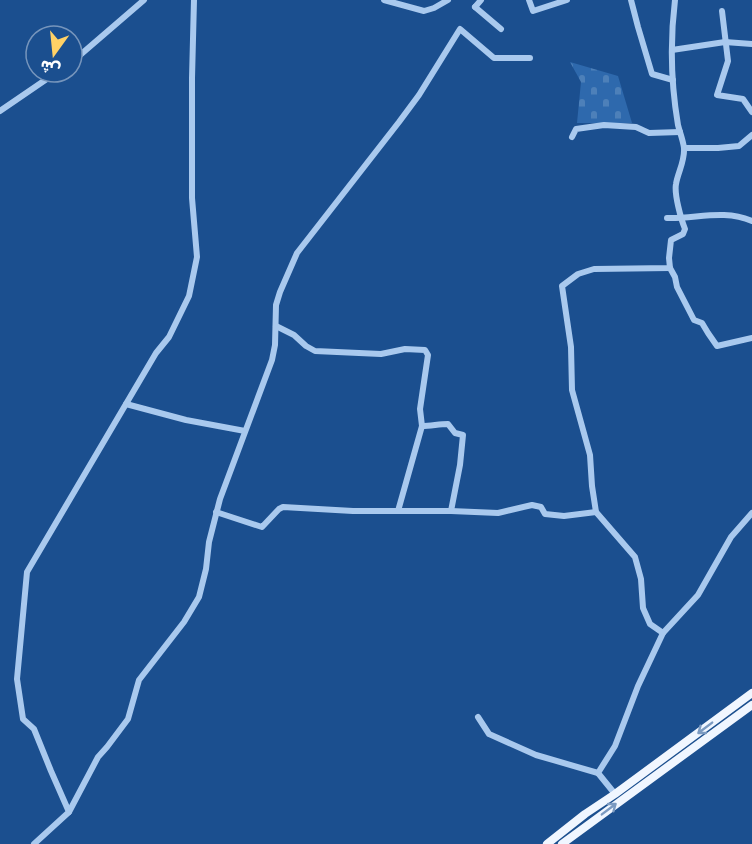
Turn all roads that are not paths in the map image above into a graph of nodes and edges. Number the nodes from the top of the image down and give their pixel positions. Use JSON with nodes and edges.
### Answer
{"nodes":[{"id":1,"x":144,"y":0,"type":"edge"},
{"id":2,"x":194,"y":0,"type":"edge"},
{"id":3,"x":384,"y":0,"type":"edge"},
{"id":4,"x":448,"y":0,"type":"edge"},
{"id":5,"x":481,"y":0,"type":"edge"},
{"id":6,"x":529,"y":0,"type":"edge"},
{"id":7,"x":567,"y":0,"type":"edge"},
{"id":8,"x":631,"y":0,"type":"edge"},
{"id":9,"x":675,"y":0,"type":"edge"},
{"id":10,"x":557,"y":1,"type":"edge"},
{"id":11,"x":475,"y":3,"type":"edge"},
{"id":12,"x":722,"y":11,"type":"dead end"},
{"id":13,"x":501,"y":29,"type":"dead end"},
{"id":14,"x":725,"y":42,"type":"junction"},
{"id":15,"x":752,"y":44,"type":"edge"},
{"id":16,"x":672,"y":50,"type":"junction"},
{"id":17,"x":84,"y":52,"type":"edge"},
{"id":18,"x":530,"y":58,"type":"dead end"},
{"id":19,"x":673,"y":81,"type":"junction"},
{"id":20,"x":39,"y":84,"type":"edge"},
{"id":21,"x":0,"y":111,"type":"edge"},
{"id":22,"x":752,"y":112,"type":"edge"},
{"id":23,"x":680,"y":132,"type":"junction"},
{"id":24,"x":752,"y":135,"type":"edge"},
{"id":25,"x":572,"y":137,"type":"dead end"},
{"id":26,"x":684,"y":148,"type":"junction"},
{"id":27,"x":667,"y":218,"type":"dead end"},
{"id":28,"x":680,"y":218,"type":"junction"},
{"id":29,"x":752,"y":221,"type":"edge"},
{"id":30,"x":670,"y":268,"type":"junction"},
{"id":31,"x":276,"y":326,"type":"junction"},
{"id":32,"x":752,"y":338,"type":"edge"},
{"id":33,"x":126,"y":404,"type":"junction"},
{"id":34,"x":422,"y":426,"type":"junction"},
{"id":35,"x":244,"y":431,"type":"junction"},
{"id":36,"x":398,"y":511,"type":"junction"},
{"id":37,"x":451,"y":511,"type":"junction"},
{"id":38,"x":216,"y":512,"type":"junction"},
{"id":39,"x":596,"y":512,"type":"junction"},
{"id":40,"x":752,"y":513,"type":"edge"},
{"id":41,"x":663,"y":633,"type":"junction"},
{"id":42,"x":749,"y":695,"type":"edge"},
{"id":43,"x":751,"y":705,"type":"edge"},
{"id":44,"x":478,"y":717,"type":"dead end"},
{"id":45,"x":598,"y":772,"type":"junction"},
{"id":46,"x":615,"y":794,"type":"junction"},
{"id":47,"x":69,"y":812,"type":"junction"},
{"id":48,"x":34,"y":844,"type":"edge"},
{"id":49,"x":547,"y":844,"type":"edge"},
{"id":50,"x":562,"y":844,"type":"edge"}],
"edges":[{"from":1,"to":17,"type":"street"},
{"from":2,"to":33,"type":"street"},
{"from":3,"to":4,"type":"street"},
{"from":5,"to":11,"type":"street"},
{"from":6,"to":10,"type":"street"},
{"from":7,"to":10,"type":"street"},
{"from":8,"to":19,"type":"street"},
{"from":9,"to":16,"type":"street"},
{"from":11,"to":13,"type":"street"},
{"from":12,"to":14,"type":"street"},
{"from":14,"to":15,"type":"street"},
{"from":14,"to":16,"type":"street"},
{"from":14,"to":22,"type":"street"},
{"from":16,"to":19,"type":"street"},
{"from":18,"to":31,"type":"street"},
{"from":19,"to":23,"type":"street"},
{"from":20,"to":21,"type":"street"},
{"from":23,"to":25,"type":"street"},
{"from":23,"to":26,"type":"street"},
{"from":24,"to":26,"type":"street"},
{"from":26,"to":28,"type":"street"},
{"from":27,"to":28,"type":"street"},
{"from":28,"to":29,"type":"street"},
{"from":28,"to":30,"type":"street"},
{"from":30,"to":32,"type":"street"},
{"from":30,"to":39,"type":"street"},
{"from":31,"to":34,"type":"street"},
{"from":31,"to":35,"type":"street"},
{"from":33,"to":35,"type":"street"},
{"from":33,"to":47,"type":"street"},
{"from":34,"to":36,"type":"street"},
{"from":34,"to":37,"type":"street"},
{"from":35,"to":38,"type":"street"},
{"from":36,"to":37,"type":"street"},
{"from":36,"to":38,"type":"street"},
{"from":37,"to":39,"type":"street"},
{"from":38,"to":47,"type":"street"},
{"from":39,"to":41,"type":"street"},
{"from":40,"to":41,"type":"street"},
{"from":41,"to":45,"type":"street"},
{"from":42,"to":43,"type":"main road"},
{"from":42,"to":46,"type":"main road","one_way":true},
{"from":50,"to":43,"type":"main road","one_way":true},
{"from":44,"to":45,"type":"street"},
{"from":45,"to":46,"type":"street"},
{"from":46,"to":49,"type":"main road"},
{"from":47,"to":48,"type":"street"}]}
